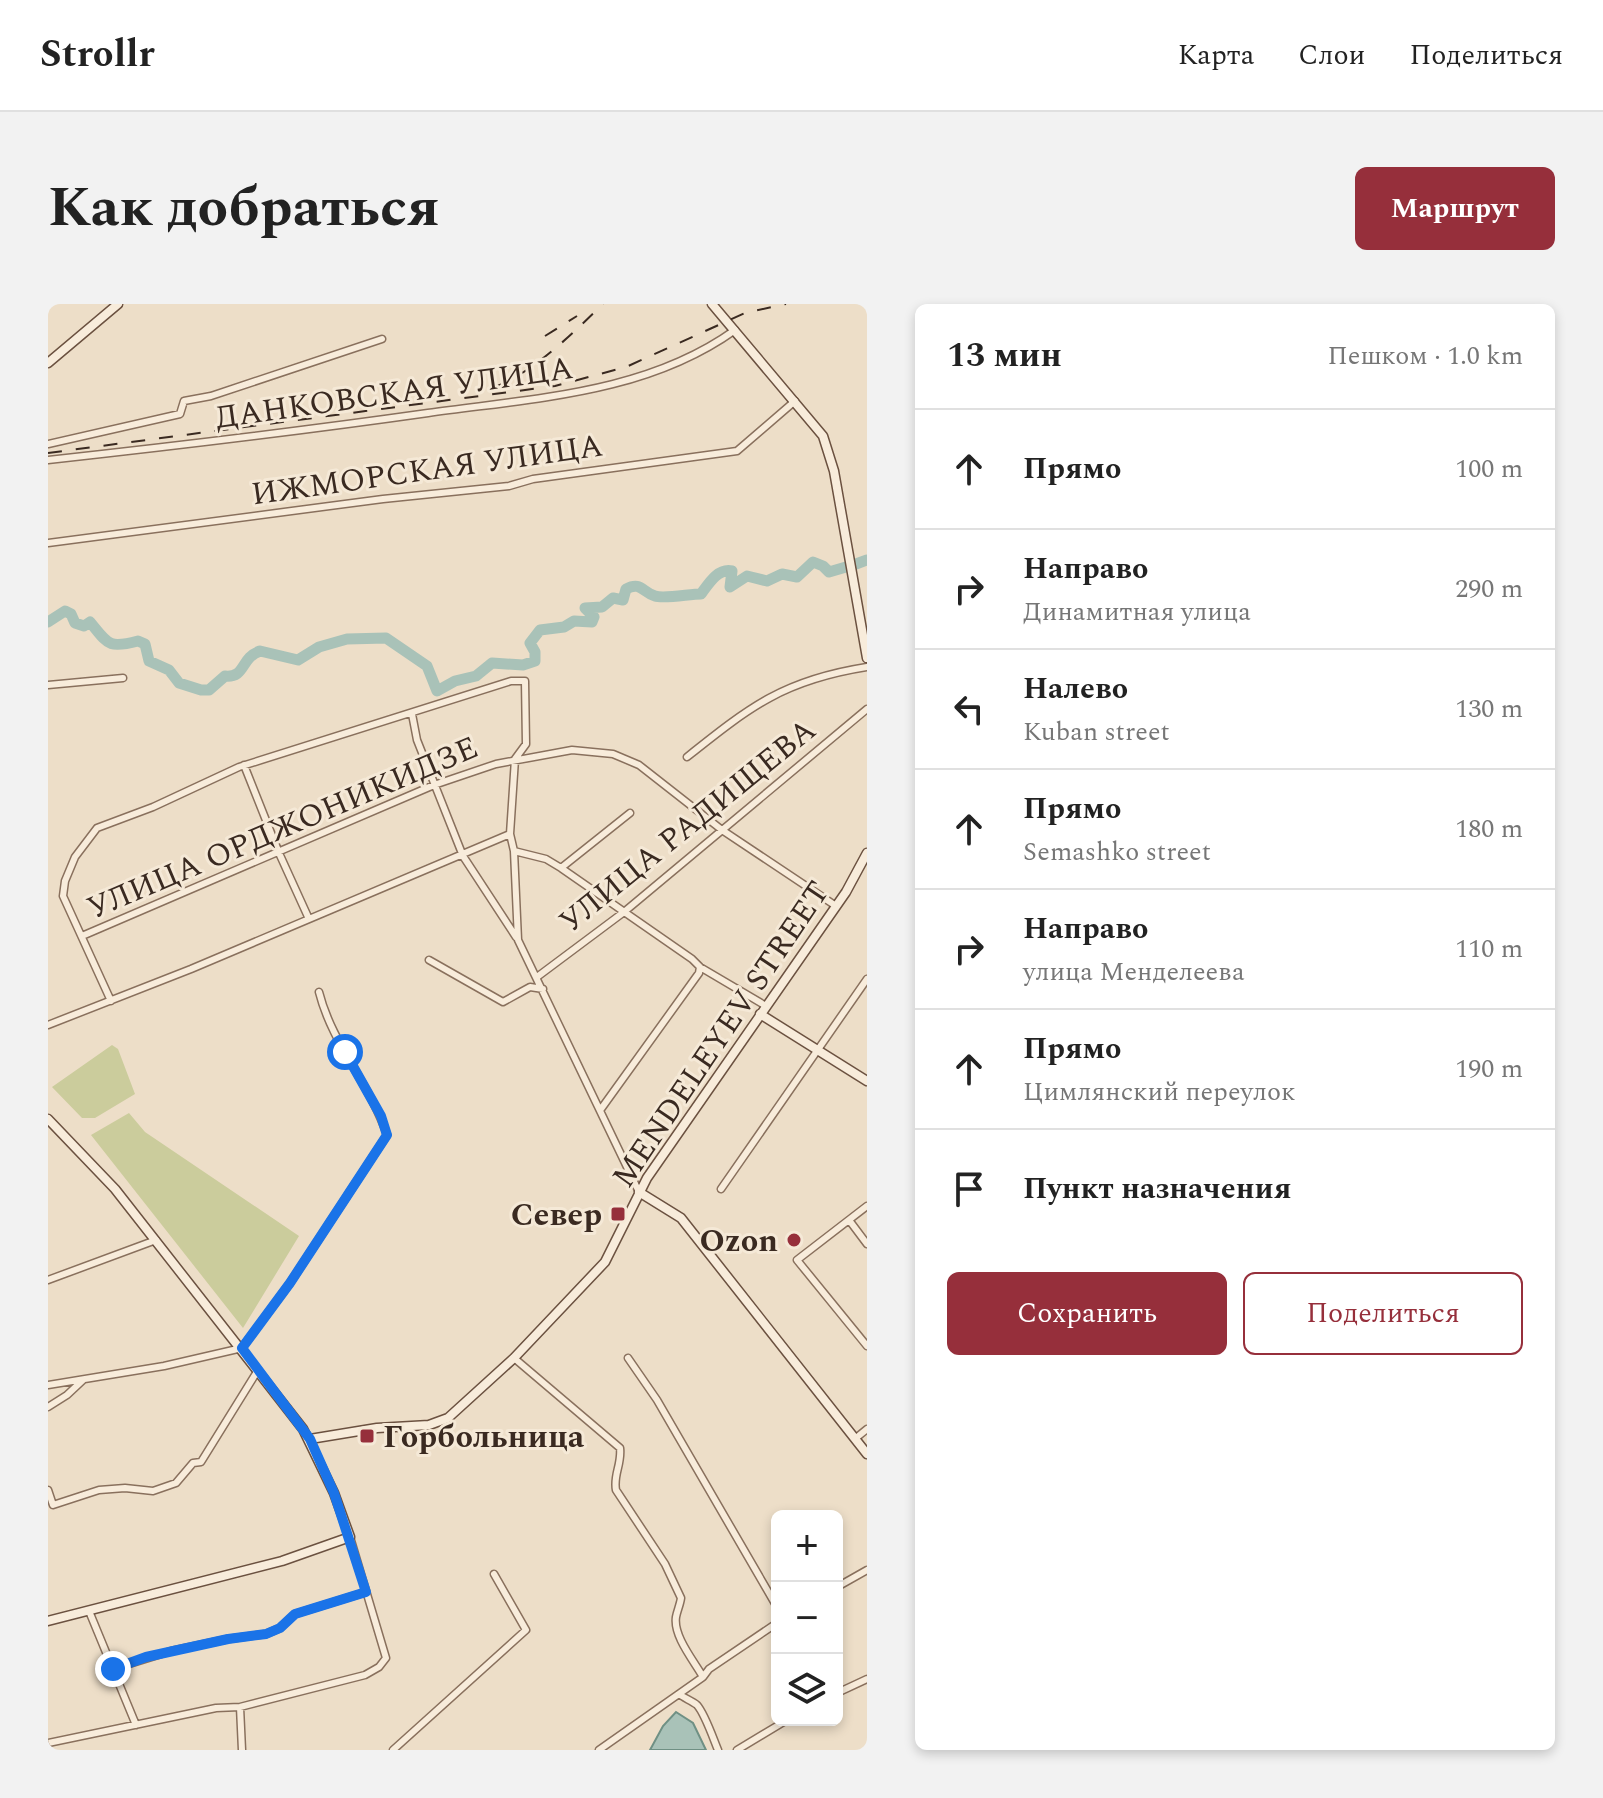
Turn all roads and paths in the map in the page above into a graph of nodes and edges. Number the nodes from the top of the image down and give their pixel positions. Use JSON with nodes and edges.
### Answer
{"nodes":[{"id":1,"x":118,"y":304,"type":"edge"},
{"id":2,"x":712,"y":304,"type":"edge"},
{"id":3,"x":735,"y":330,"type":"junction"},
{"id":4,"x":382,"y":339,"type":"dead end"},
{"id":5,"x":48,"y":363,"type":"edge"},
{"id":6,"x":795,"y":401,"type":"junction"},
{"id":7,"x":48,"y":444,"type":"edge"},
{"id":8,"x":48,"y":460,"type":"edge"},
{"id":9,"x":48,"y":543,"type":"edge"},
{"id":10,"x":867,"y":658,"type":"edge"},
{"id":11,"x":867,"y":667,"type":"edge"},
{"id":12,"x":123,"y":678,"type":"dead end"},
{"id":13,"x":48,"y":685,"type":"edge"},
{"id":14,"x":867,"y":709,"type":"edge"},
{"id":15,"x":412,"y":714,"type":"junction"},
{"id":16,"x":687,"y":757,"type":"dead end"},
{"id":17,"x":515,"y":759,"type":"junction"},
{"id":18,"x":244,"y":765,"type":"junction"},
{"id":19,"x":434,"y":785,"type":"junction"},
{"id":20,"x":630,"y":813,"type":"dead end"},
{"id":21,"x":722,"y":830,"type":"junction"},
{"id":22,"x":510,"y":834,"type":"junction"},
{"id":23,"x":514,"y":851,"type":"junction"},
{"id":24,"x":279,"y":853,"type":"junction"},
{"id":25,"x":867,"y":853,"type":"edge"},
{"id":26,"x":463,"y":856,"type":"junction"},
{"id":27,"x":561,"y":868,"type":"junction"},
{"id":28,"x":836,"y":906,"type":"junction"},
{"id":29,"x":624,"y":912,"type":"junction"},
{"id":30,"x":309,"y":919,"type":"junction"},
{"id":31,"x":82,"y":936,"type":"junction"},
{"id":32,"x":518,"y":940,"type":"junction"},
{"id":33,"x":429,"y":960,"type":"dead end"},
{"id":34,"x":700,"y":967,"type":"junction"},
{"id":35,"x":537,"y":977,"type":"junction"},
{"id":36,"x":867,"y":979,"type":"edge"},
{"id":37,"x":543,"y":989,"type":"junction"},
{"id":38,"x":319,"y":992,"type":"dead end"},
{"id":39,"x":111,"y":1001,"type":"junction"},
{"id":40,"x":763,"y":1010,"type":"junction"},
{"id":41,"x":48,"y":1025,"type":"edge"},
{"id":42,"x":818,"y":1050,"type":"junction"},
{"id":43,"x":867,"y":1081,"type":"edge"},
{"id":44,"x":601,"y":1109,"type":"junction"},
{"id":45,"x":48,"y":1119,"type":"edge"},
{"id":46,"x":721,"y":1189,"type":"dead end"},
{"id":47,"x":639,"y":1192,"type":"junction"},
{"id":48,"x":867,"y":1206,"type":"edge"},
{"id":49,"x":849,"y":1220,"type":"junction"},
{"id":50,"x":156,"y":1240,"type":"junction"},
{"id":51,"x":867,"y":1244,"type":"edge"},
{"id":52,"x":48,"y":1280,"type":"edge"},
{"id":53,"x":867,"y":1346,"type":"edge"},
{"id":54,"x":242,"y":1348,"type":"junction"},
{"id":55,"x":514,"y":1358,"type":"junction"},
{"id":56,"x":628,"y":1358,"type":"dead end"},
{"id":57,"x":258,"y":1370,"type":"junction"},
{"id":58,"x":83,"y":1380,"type":"junction"},
{"id":59,"x":48,"y":1385,"type":"edge"},
{"id":60,"x":48,"y":1407,"type":"edge"},
{"id":61,"x":867,"y":1429,"type":"edge"},
{"id":62,"x":856,"y":1438,"type":"junction"},
{"id":63,"x":310,"y":1439,"type":"junction"},
{"id":64,"x":867,"y":1454,"type":"edge"},
{"id":65,"x":48,"y":1490,"type":"edge"},
{"id":66,"x":350,"y":1537,"type":"junction"},
{"id":67,"x":867,"y":1570,"type":"edge"},
{"id":68,"x":494,"y":1574,"type":"dead end"},
{"id":69,"x":843,"y":1584,"type":"edge"},
{"id":70,"x":366,"y":1592,"type":"junction"},
{"id":71,"x":771,"y":1597,"type":"edge"},
{"id":72,"x":89,"y":1611,"type":"junction"},
{"id":73,"x":48,"y":1621,"type":"edge"},
{"id":74,"x":771,"y":1627,"type":"edge"},
{"id":75,"x":113,"y":1669,"type":"junction"},
{"id":76,"x":703,"y":1677,"type":"junction"},
{"id":77,"x":867,"y":1679,"type":"edge"},
{"id":78,"x":843,"y":1690,"type":"edge"},
{"id":79,"x":679,"y":1694,"type":"junction"},
{"id":80,"x":240,"y":1707,"type":"junction"},
{"id":81,"x":136,"y":1725,"type":"junction"},
{"id":82,"x":777,"y":1726,"type":"edge"},
{"id":83,"x":48,"y":1743,"type":"edge"},
{"id":84,"x":242,"y":1750,"type":"edge"},
{"id":85,"x":393,"y":1750,"type":"edge"},
{"id":86,"x":599,"y":1750,"type":"edge"},
{"id":87,"x":718,"y":1750,"type":"edge"},
{"id":88,"x":737,"y":1750,"type":"edge"}],
"edges":[{"from":1,"to":5,"type":"street"},
{"from":2,"to":3,"type":"street"},
{"from":3,"to":6,"type":"street"},
{"from":3,"to":8,"type":"street","name":"ДАНКОВСКАЯ УЛИЦА"},
{"from":4,"to":7,"type":"street"},
{"from":6,"to":9,"type":"street","name":"ИЖМОРСКАЯ УЛИЦА"},
{"from":6,"to":10,"type":"street"},
{"from":11,"to":16,"type":"street"},
{"from":12,"to":13,"type":"street"},
{"from":14,"to":21,"type":"street","name":"УЛИЦА РАДИЩЕВА"},
{"from":15,"to":17,"type":"street"},
{"from":15,"to":18,"type":"street"},
{"from":15,"to":19,"type":"street"},
{"from":17,"to":19,"type":"street","name":"УЛИЦА ОРДЖОНИКИДЗЕ"},
{"from":17,"to":21,"type":"street","name":"УЛИЦА ОРДЖОНИКИДЗЕ"},
{"from":17,"to":22,"type":"street"},
{"from":18,"to":24,"type":"street"},
{"from":18,"to":31,"type":"street"},
{"from":19,"to":24,"type":"street","name":"УЛИЦА ОРДЖОНИКИДЗЕ"},
{"from":19,"to":26,"type":"street"},
{"from":20,"to":27,"type":"street"},
{"from":21,"to":28,"type":"street","name":"УЛИЦА ОРДЖОНИКИДЗЕ"},
{"from":21,"to":29,"type":"street","name":"УЛИЦА РАДИЩЕВА"},
{"from":22,"to":23,"type":"street"},
{"from":22,"to":26,"type":"street"},
{"from":23,"to":27,"type":"street"},
{"from":23,"to":32,"type":"street"},
{"from":24,"to":30,"type":"street"},
{"from":24,"to":31,"type":"street","name":"УЛИЦА ОРДЖОНИКИДЗЕ"},
{"from":25,"to":28,"type":"street","name":"MENDELEYEV STREET"},
{"from":26,"to":30,"type":"street"},
{"from":26,"to":32,"type":"street"},
{"from":27,"to":29,"type":"street"},
{"from":28,"to":40,"type":"street","name":"MENDELEYEV STREET"},
{"from":29,"to":34,"type":"street"},
{"from":29,"to":35,"type":"street","name":"УЛИЦА РАДИЩЕВА"},
{"from":30,"to":39,"type":"street"},
{"from":31,"to":39,"type":"street"},
{"from":32,"to":35,"type":"street"},
{"from":33,"to":37,"type":"street"},
{"from":34,"to":40,"type":"street"},
{"from":34,"to":44,"type":"street"},
{"from":35,"to":37,"type":"street"},
{"from":36,"to":42,"type":"street"},
{"from":37,"to":44,"type":"street"},
{"from":38,"to":54,"type":"street"},
{"from":39,"to":41,"type":"street"},
{"from":40,"to":42,"type":"street"},
{"from":40,"to":47,"type":"street","name":"MENDELEYEV STREET"},
{"from":42,"to":43,"type":"street"},
{"from":42,"to":46,"type":"street"},
{"from":44,"to":47,"type":"street"},
{"from":45,"to":50,"type":"street"},
{"from":47,"to":55,"type":"street","name":"MENDELEYEV STREET"},
{"from":47,"to":62,"type":"street"},
{"from":48,"to":49,"type":"street"},
{"from":49,"to":51,"type":"street"},
{"from":49,"to":53,"type":"street"},
{"from":50,"to":52,"type":"street"},
{"from":50,"to":54,"type":"street"},
{"from":54,"to":57,"type":"street"},
{"from":54,"to":58,"type":"street"},
{"from":55,"to":63,"type":"street","name":"MENDELEYEV STREET"},
{"from":55,"to":76,"type":"street"},
{"from":56,"to":71,"type":"street"},
{"from":57,"to":63,"type":"street"},
{"from":57,"to":65,"type":"street"},
{"from":58,"to":59,"type":"street"},
{"from":58,"to":60,"type":"street"},
{"from":61,"to":62,"type":"street"},
{"from":62,"to":64,"type":"street"},
{"from":63,"to":66,"type":"street"},
{"from":66,"to":70,"type":"street"},
{"from":66,"to":72,"type":"street"},
{"from":67,"to":69,"type":"street"},
{"from":68,"to":85,"type":"street"},
{"from":70,"to":75,"type":"street"},
{"from":70,"to":80,"type":"street"},
{"from":72,"to":73,"type":"street"},
{"from":72,"to":75,"type":"street"},
{"from":74,"to":76,"type":"street"},
{"from":75,"to":81,"type":"street"},
{"from":76,"to":79,"type":"street"},
{"from":77,"to":78,"type":"street"},
{"from":79,"to":86,"type":"street"},
{"from":79,"to":87,"type":"street"},
{"from":80,"to":81,"type":"street"},
{"from":80,"to":84,"type":"street"},
{"from":81,"to":83,"type":"street"},
{"from":82,"to":88,"type":"street"}]}
